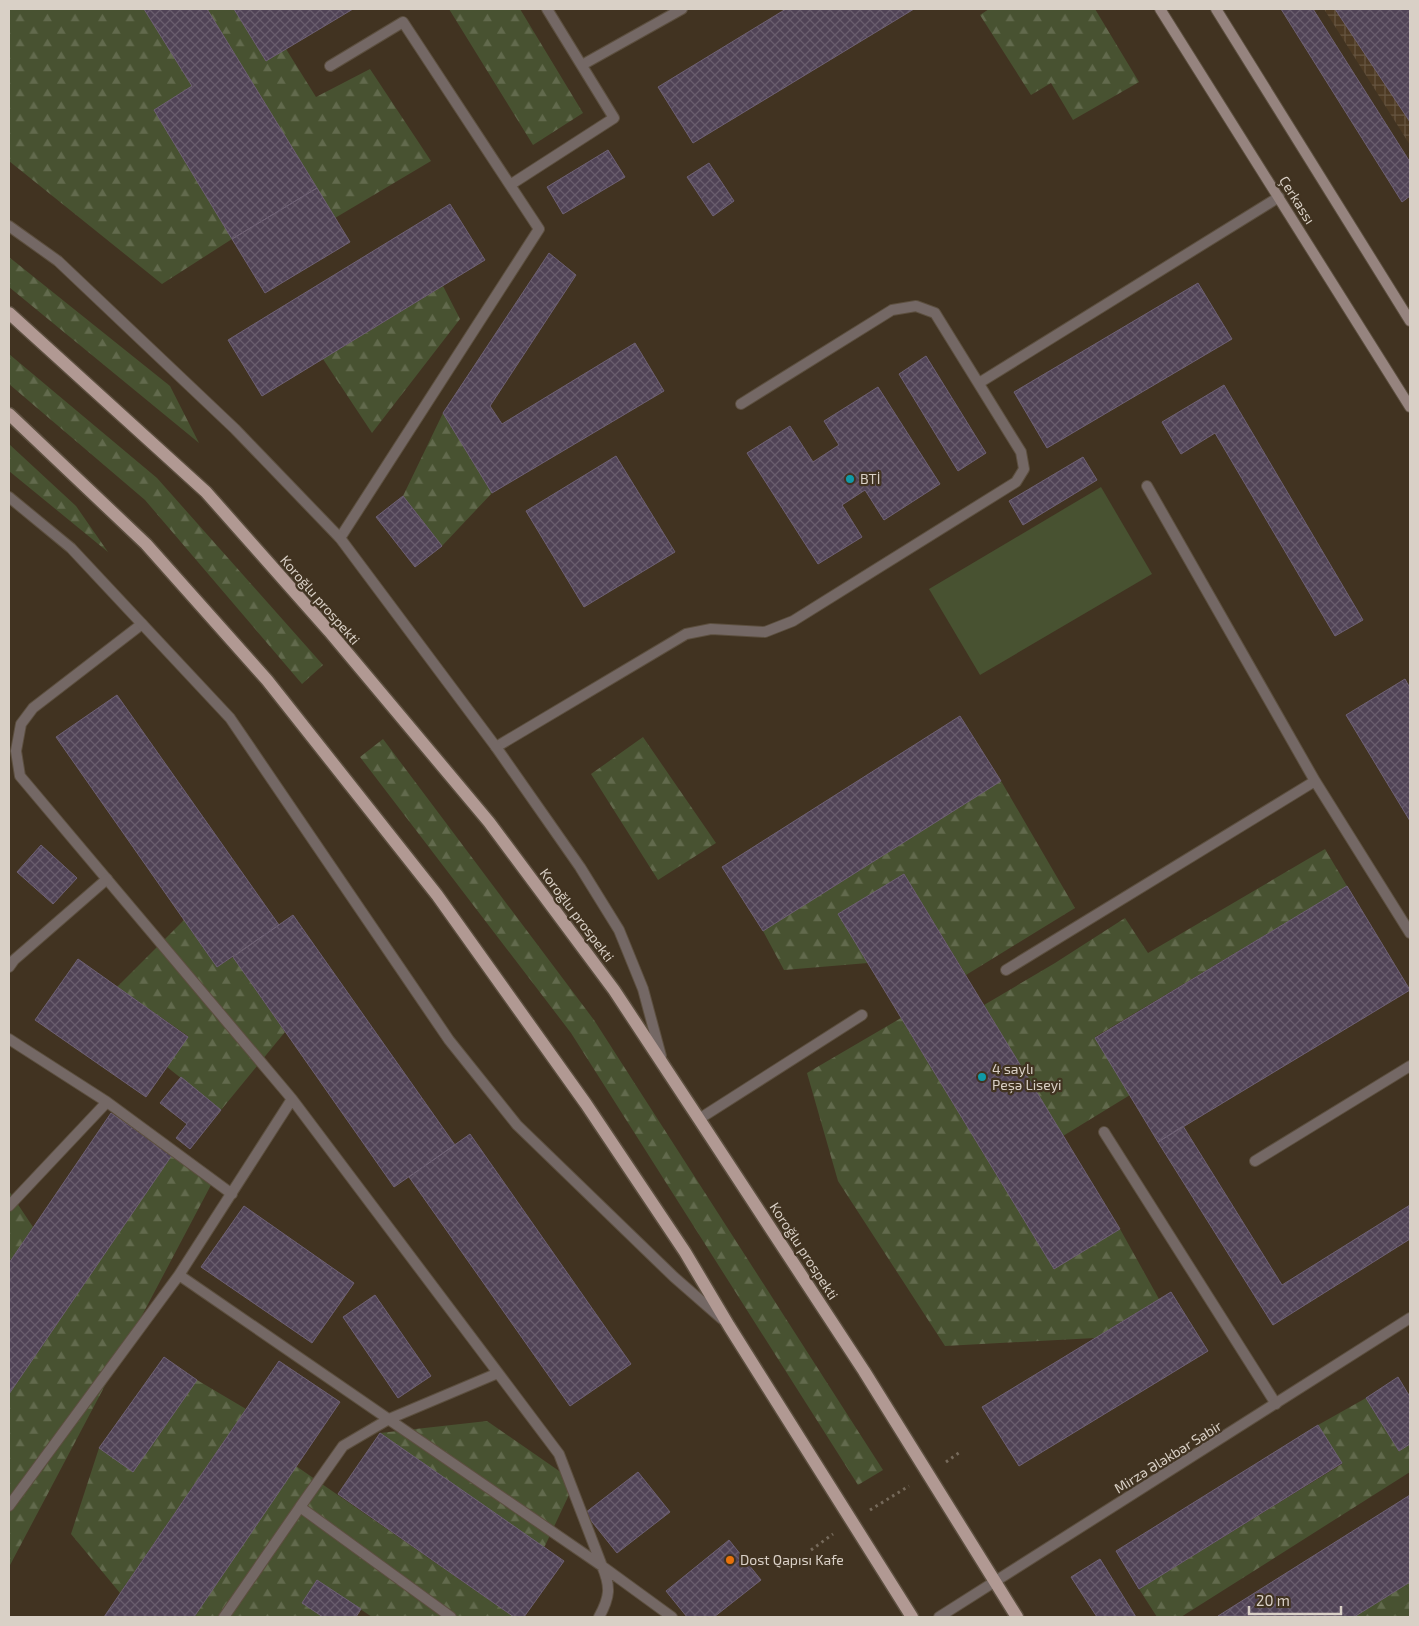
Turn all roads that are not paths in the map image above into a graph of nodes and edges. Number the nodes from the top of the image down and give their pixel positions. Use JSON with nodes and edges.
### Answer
{"nodes":[{"id":1,"x":547,"y":9,"type":"edge"},
{"id":2,"x":682,"y":9,"type":"edge"},
{"id":3,"x":1160,"y":9,"type":"edge"},
{"id":4,"x":1216,"y":9,"type":"edge"},
{"id":5,"x":582,"y":65,"type":"junction"},
{"id":6,"x":330,"y":66,"type":"dead end"},
{"id":7,"x":510,"y":185,"type":"junction"},
{"id":8,"x":1279,"y":197,"type":"junction"},
{"id":9,"x":9,"y":226,"type":"edge"},
{"id":10,"x":9,"y":313,"type":"edge"},
{"id":11,"x":1410,"y":321,"type":"edge"},
{"id":12,"x":979,"y":383,"type":"junction"},
{"id":13,"x":741,"y":404,"type":"dead end"},
{"id":14,"x":1410,"y":407,"type":"edge"},
{"id":15,"x":9,"y":414,"type":"edge"},
{"id":16,"x":1147,"y":486,"type":"dead end"},
{"id":17,"x":9,"y":497,"type":"edge"},
{"id":18,"x":340,"y":538,"type":"junction"},
{"id":19,"x":142,"y":624,"type":"junction"},
{"id":20,"x":496,"y":747,"type":"junction"},
{"id":21,"x":1315,"y":781,"type":"junction"},
{"id":22,"x":106,"y":879,"type":"junction"},
{"id":23,"x":1410,"y":933,"type":"edge"},
{"id":24,"x":9,"y":966,"type":"edge"},
{"id":25,"x":1006,"y":970,"type":"dead end"},
{"id":26,"x":862,"y":1015,"type":"dead end"},
{"id":27,"x":9,"y":1039,"type":"edge"},
{"id":28,"x":663,"y":1064,"type":"junction"},
{"id":29,"x":1410,"y":1066,"type":"edge"},
{"id":30,"x":292,"y":1099,"type":"junction"},
{"id":31,"x":107,"y":1102,"type":"junction"},
{"id":32,"x":699,"y":1119,"type":"junction"},
{"id":33,"x":1104,"y":1132,"type":"dead end"},
{"id":34,"x":1256,"y":1161,"type":"dead end"},
{"id":35,"x":232,"y":1194,"type":"junction"},
{"id":36,"x":9,"y":1206,"type":"edge"},
{"id":37,"x":179,"y":1275,"type":"junction"},
{"id":38,"x":1410,"y":1319,"type":"edge"},
{"id":39,"x":729,"y":1326,"type":"junction"},
{"id":40,"x":498,"y":1373,"type":"junction"},
{"id":41,"x":1276,"y":1404,"type":"junction"},
{"id":42,"x":389,"y":1419,"type":"junction"},
{"id":43,"x":9,"y":1506,"type":"edge"},
{"id":44,"x":300,"y":1507,"type":"junction"},
{"id":45,"x":602,"y":1566,"type":"junction"},
{"id":46,"x":995,"y":1582,"type":"junction"},
{"id":47,"x":224,"y":1617,"type":"edge"},
{"id":48,"x":451,"y":1617,"type":"edge"},
{"id":49,"x":599,"y":1617,"type":"edge"},
{"id":50,"x":672,"y":1617,"type":"edge"},
{"id":51,"x":912,"y":1617,"type":"edge"},
{"id":52,"x":940,"y":1617,"type":"edge"},
{"id":53,"x":1017,"y":1617,"type":"edge"}],
"edges":[{"from":1,"to":5,"type":"street"},
{"from":2,"to":5,"type":"street"},
{"from":3,"to":8,"type":"street","name":"Çerkassı"},
{"from":4,"to":11,"type":"street"},
{"from":5,"to":7,"type":"street"},
{"from":6,"to":7,"type":"street"},
{"from":7,"to":18,"type":"street"},
{"from":8,"to":12,"type":"street"},
{"from":8,"to":14,"type":"street","name":"Çerkassı"},
{"from":9,"to":18,"type":"street"},
{"from":10,"to":28,"type":"main road","name":"Koroğlu prospekti"},
{"from":12,"to":13,"type":"street"},
{"from":12,"to":20,"type":"street"},
{"from":15,"to":39,"type":"main road"},
{"from":16,"to":21,"type":"street"},
{"from":17,"to":19,"type":"street"},
{"from":18,"to":20,"type":"street"},
{"from":19,"to":22,"type":"street"},
{"from":19,"to":39,"type":"street"},
{"from":20,"to":28,"type":"street"},
{"from":21,"to":23,"type":"street"},
{"from":21,"to":25,"type":"street"},
{"from":22,"to":24,"type":"street"},
{"from":22,"to":30,"type":"street"},
{"from":26,"to":32,"type":"street"},
{"from":27,"to":31,"type":"street"},
{"from":28,"to":32,"type":"main road","name":"Koroğlu prospekti"},
{"from":29,"to":34,"type":"street"},
{"from":30,"to":35,"type":"street"},
{"from":30,"to":40,"type":"street"},
{"from":31,"to":35,"type":"street"},
{"from":31,"to":36,"type":"street"},
{"from":32,"to":46,"type":"main road","name":"Koroğlu prospekti"},
{"from":33,"to":41,"type":"street"},
{"from":35,"to":37,"type":"street"},
{"from":37,"to":42,"type":"street"},
{"from":37,"to":43,"type":"street"},
{"from":38,"to":41,"type":"street","name":"Mirzə Ələkbər Sabir"},
{"from":39,"to":51,"type":"main road"},
{"from":40,"to":42,"type":"street"},
{"from":40,"to":45,"type":"street"},
{"from":41,"to":46,"type":"street","name":"Mirzə Ələkbər Sabir"},
{"from":42,"to":44,"type":"street"},
{"from":42,"to":45,"type":"street"},
{"from":44,"to":47,"type":"street"},
{"from":44,"to":48,"type":"street"},
{"from":45,"to":49,"type":"street"},
{"from":45,"to":50,"type":"street"},
{"from":46,"to":52,"type":"street","name":"Mirzə Ələkbər Sabir"},
{"from":46,"to":53,"type":"main road","name":"Koroğlu prospekti"}]}
